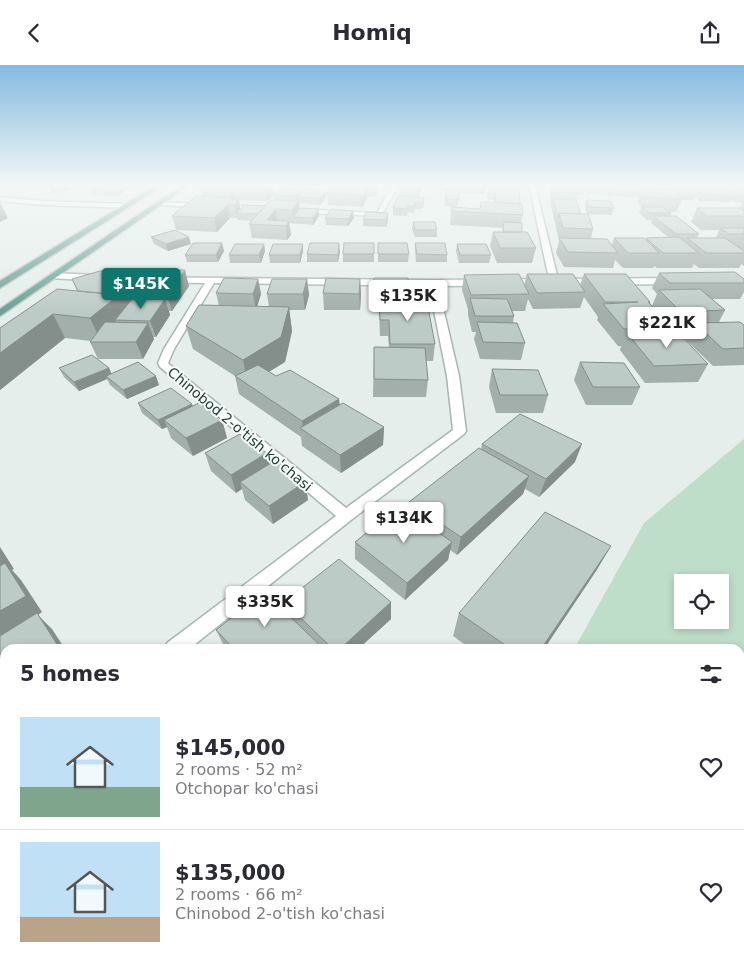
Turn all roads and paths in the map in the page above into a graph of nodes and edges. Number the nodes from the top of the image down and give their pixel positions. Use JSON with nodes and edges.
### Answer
{"nodes":[{"id":1,"x":94,"y":227,"type":"edge"},
{"id":2,"x":126,"y":227,"type":"edge"},
{"id":3,"x":542,"y":227,"type":"edge"},
{"id":4,"x":54,"y":276,"type":"junction"},
{"id":5,"x":102,"y":279,"type":"edge"},
{"id":6,"x":112,"y":279,"type":"edge"},
{"id":7,"x":210,"y":281,"type":"junction"},
{"id":8,"x":554,"y":281,"type":"junction"},
{"id":9,"x":685,"y":281,"type":"edge"},
{"id":10,"x":433,"y":283,"type":"junction"},
{"id":11,"x":0,"y":285,"type":"edge"},
{"id":12,"x":0,"y":313,"type":"edge"},
{"id":13,"x":346,"y":516,"type":"junction"},
{"id":14,"x":180,"y":644,"type":"edge"}],
"edges":[{"from":1,"to":11,"type":"main road"},
{"from":2,"to":4,"type":"main road"},
{"from":3,"to":8,"type":"street"},
{"from":4,"to":5,"type":"street"},
{"from":4,"to":12,"type":"main road"},
{"from":6,"to":7,"type":"street"},
{"from":7,"to":10,"type":"street"},
{"from":7,"to":13,"type":"street","name":"Chinobod 2-o'tish ko'chasi"},
{"from":8,"to":9,"type":"street"},
{"from":8,"to":10,"type":"street"},
{"from":10,"to":13,"type":"street"},
{"from":13,"to":14,"type":"street"}]}
